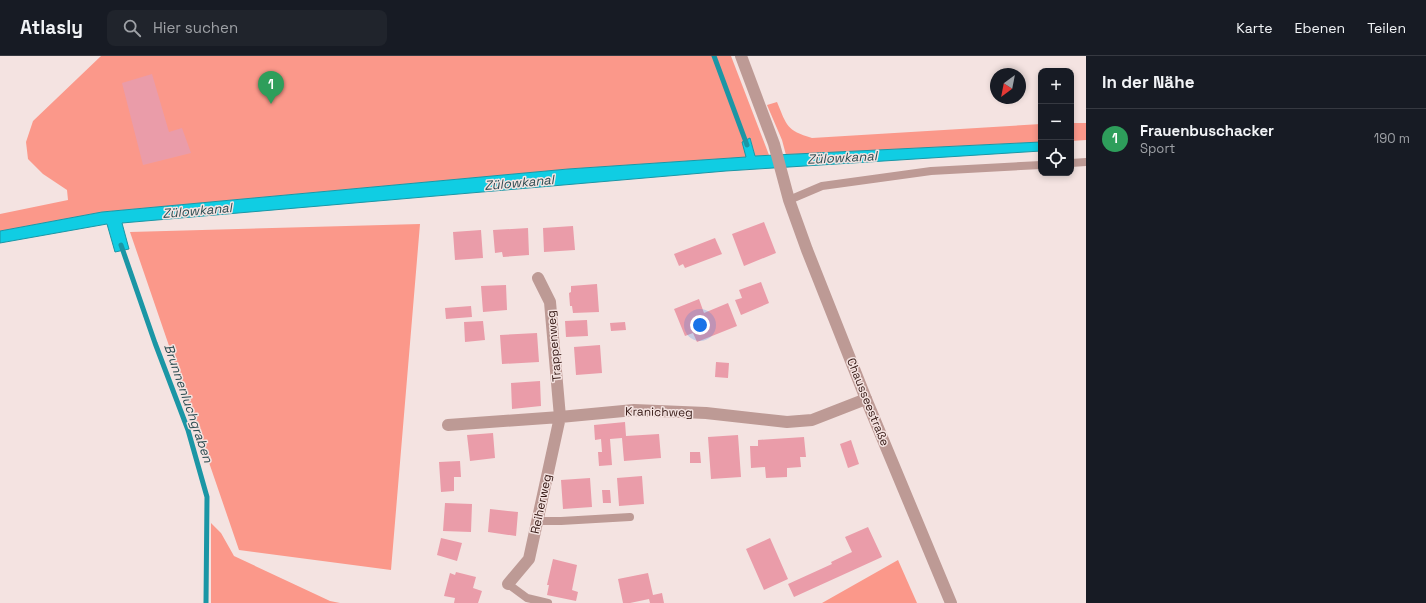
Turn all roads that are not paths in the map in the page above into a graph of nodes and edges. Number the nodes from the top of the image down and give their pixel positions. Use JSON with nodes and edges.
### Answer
{"nodes":[{"id":1,"x":741,"y":56,"type":"edge"},
{"id":2,"x":1086,"y":162,"type":"edge"},
{"id":3,"x":1074,"y":163,"type":"edge"},
{"id":4,"x":1038,"y":165,"type":"edge"},
{"id":5,"x":789,"y":200,"type":"junction"},
{"id":6,"x":538,"y":278,"type":"dead end"},
{"id":7,"x":866,"y":399,"type":"junction"},
{"id":8,"x":560,"y":417,"type":"junction"},
{"id":9,"x":448,"y":425,"type":"dead end"},
{"id":10,"x":630,"y":517,"type":"dead end"},
{"id":11,"x":538,"y":521,"type":"junction"},
{"id":12,"x":508,"y":584,"type":"joint"},
{"id":13,"x":548,"y":603,"type":"edge"},
{"id":14,"x":950,"y":603,"type":"edge"}],
"edges":[{"from":1,"to":5,"type":"street","name":"Chausseestraße"},
{"from":2,"to":3,"type":"lane"},
{"from":4,"to":5,"type":"lane"},
{"from":5,"to":7,"type":"street","name":"Chausseestraße"},
{"from":6,"to":8,"type":"street","name":"Trappenweg"},
{"from":7,"to":8,"type":"street","name":"Kranichweg"},
{"from":7,"to":14,"type":"street","name":"Chausseestraße"},
{"from":8,"to":9,"type":"street","name":"Kranichweg"},
{"from":8,"to":11,"type":"street","name":"Reiherweg"},
{"from":10,"to":11,"type":"lane"},
{"from":11,"to":12,"type":"street","name":"Reiherweg"},
{"from":12,"to":13,"type":"lane"}]}
